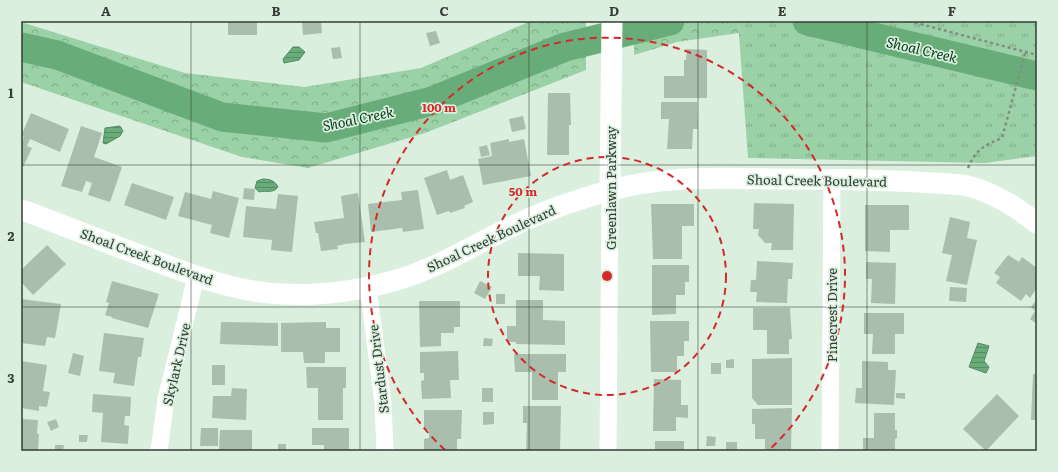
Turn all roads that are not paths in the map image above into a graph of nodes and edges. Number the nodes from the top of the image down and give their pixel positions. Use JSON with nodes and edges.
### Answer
{"nodes":[{"id":1,"x":612,"y":21,"type":"edge"},
{"id":2,"x":832,"y":179,"type":"junction"},
{"id":3,"x":610,"y":190,"type":"junction"},
{"id":4,"x":21,"y":210,"type":"edge"},
{"id":5,"x":1037,"y":223,"type":"edge"},
{"id":6,"x":196,"y":277,"type":"junction"},
{"id":7,"x":368,"y":287,"type":"junction"},
{"id":8,"x":159,"y":451,"type":"edge"},
{"id":9,"x":385,"y":451,"type":"edge"},
{"id":10,"x":608,"y":451,"type":"edge"},
{"id":11,"x":830,"y":451,"type":"edge"}],
"edges":[{"from":1,"to":3,"type":"street","name":"Greenlawn Parkway"},
{"from":2,"to":3,"type":"street","name":"Shoal Creek Boulevard"},
{"from":2,"to":5,"type":"street","name":"Shoal Creek Boulevard"},
{"from":2,"to":11,"type":"street","name":"Pinecrest Drive"},
{"from":3,"to":7,"type":"street","name":"Shoal Creek Boulevard"},
{"from":3,"to":10,"type":"street","name":"Greenlawn Parkway"},
{"from":4,"to":6,"type":"street","name":"Shoal Creek Boulevard"},
{"from":6,"to":7,"type":"street","name":"Shoal Creek Boulevard"},
{"from":6,"to":8,"type":"street","name":"Skylark Drive"},
{"from":7,"to":9,"type":"street","name":"Stardust Drive"}]}
